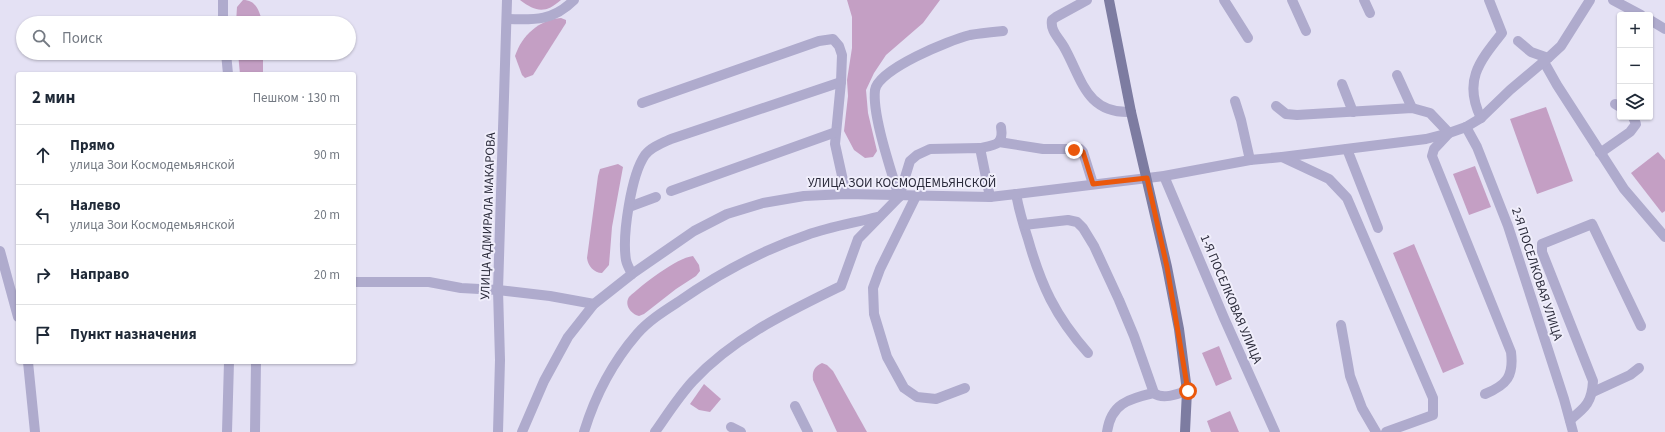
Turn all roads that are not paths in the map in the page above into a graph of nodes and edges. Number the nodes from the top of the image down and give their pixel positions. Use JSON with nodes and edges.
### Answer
{"nodes":[{"id":1,"x":223,"y":0,"type":"edge"},
{"id":2,"x":507,"y":0,"type":"edge"},
{"id":3,"x":574,"y":0,"type":"edge"},
{"id":4,"x":1087,"y":0,"type":"edge"},
{"id":5,"x":1109,"y":0,"type":"edge"},
{"id":6,"x":1224,"y":0,"type":"edge"},
{"id":7,"x":1292,"y":0,"type":"edge"},
{"id":8,"x":1364,"y":0,"type":"edge"},
{"id":9,"x":1489,"y":0,"type":"edge"},
{"id":10,"x":1590,"y":0,"type":"edge"},
{"id":11,"x":1613,"y":0,"type":"edge"},
{"id":12,"x":1635,"y":12,"type":"edge"},
{"id":13,"x":1370,"y":13,"type":"dead end"},
{"id":14,"x":223,"y":16,"type":"edge"},
{"id":15,"x":507,"y":19,"type":"junction"},
{"id":16,"x":1653,"y":22,"type":"edge"},
{"id":17,"x":1665,"y":30,"type":"edge"},
{"id":18,"x":1003,"y":31,"type":"dead end"},
{"id":19,"x":1306,"y":31,"type":"dead end"},
{"id":20,"x":1248,"y":38,"type":"dead end"},
{"id":21,"x":1518,"y":41,"type":"dead end"},
{"id":22,"x":227,"y":60,"type":"edge"},
{"id":23,"x":1546,"y":60,"type":"junction"},
{"id":24,"x":228,"y":72,"type":"edge"},
{"id":25,"x":1397,"y":75,"type":"dead end"},
{"id":26,"x":841,"y":82,"type":"junction"},
{"id":27,"x":1342,"y":84,"type":"dead end"},
{"id":28,"x":1235,"y":101,"type":"dead end"},
{"id":29,"x":642,"y":103,"type":"dead end"},
{"id":30,"x":1276,"y":106,"type":"dead end"},
{"id":31,"x":1412,"y":108,"type":"junction"},
{"id":32,"x":1131,"y":112,"type":"junction"},
{"id":33,"x":1353,"y":112,"type":"junction"},
{"id":34,"x":1481,"y":118,"type":"junction"},
{"id":35,"x":1634,"y":120,"type":"edge"},
{"id":36,"x":1001,"y":127,"type":"dead end"},
{"id":37,"x":1466,"y":127,"type":"junction"},
{"id":38,"x":836,"y":132,"type":"junction"},
{"id":39,"x":1449,"y":133,"type":"junction"},
{"id":40,"x":999,"y":142,"type":"junction"},
{"id":41,"x":980,"y":148,"type":"junction"},
{"id":42,"x":1347,"y":149,"type":"junction"},
{"id":43,"x":1600,"y":153,"type":"junction"},
{"id":44,"x":1282,"y":157,"type":"junction"},
{"id":45,"x":1250,"y":160,"type":"junction"},
{"id":46,"x":1164,"y":176,"type":"junction"},
{"id":47,"x":1147,"y":178,"type":"junction"},
{"id":48,"x":1093,"y":184,"type":"junction"},
{"id":49,"x":671,"y":191,"type":"dead end"},
{"id":50,"x":846,"y":194,"type":"junction"},
{"id":51,"x":1016,"y":194,"type":"junction"},
{"id":52,"x":898,"y":196,"type":"junction"},
{"id":53,"x":916,"y":196,"type":"junction"},
{"id":54,"x":656,"y":197,"type":"dead end"},
{"id":55,"x":990,"y":197,"type":"junction"},
{"id":56,"x":629,"y":207,"type":"junction"},
{"id":57,"x":879,"y":216,"type":"junction"},
{"id":58,"x":1024,"y":225,"type":"junction"},
{"id":59,"x":1378,"y":228,"type":"dead end"},
{"id":60,"x":1664,"y":233,"type":"edge"},
{"id":61,"x":0,"y":251,"type":"edge"},
{"id":62,"x":632,"y":274,"type":"junction"},
{"id":63,"x":356,"y":282,"type":"edge"},
{"id":64,"x":498,"y":290,"type":"junction"},
{"id":65,"x":594,"y":304,"type":"junction"},
{"id":66,"x":16,"y":310,"type":"edge"},
{"id":67,"x":1341,"y":325,"type":"dead end"},
{"id":68,"x":1641,"y":326,"type":"dead end"},
{"id":69,"x":1088,"y":353,"type":"dead end"},
{"id":70,"x":28,"y":364,"type":"edge"},
{"id":71,"x":229,"y":364,"type":"edge"},
{"id":72,"x":256,"y":364,"type":"edge"},
{"id":73,"x":1639,"y":368,"type":"dead end"},
{"id":74,"x":966,"y":388,"type":"dead end"},
{"id":75,"x":1188,"y":391,"type":"junction"},
{"id":76,"x":1154,"y":392,"type":"junction"},
{"id":77,"x":1592,"y":392,"type":"junction"},
{"id":78,"x":1485,"y":394,"type":"dead end"},
{"id":79,"x":795,"y":406,"type":"dead end"},
{"id":80,"x":1570,"y":420,"type":"junction"},
{"id":81,"x":731,"y":427,"type":"dead end"},
{"id":82,"x":35,"y":432,"type":"edge"},
{"id":83,"x":227,"y":432,"type":"edge"},
{"id":84,"x":255,"y":432,"type":"edge"},
{"id":85,"x":498,"y":432,"type":"edge"},
{"id":86,"x":522,"y":432,"type":"edge"},
{"id":87,"x":584,"y":432,"type":"edge"},
{"id":88,"x":655,"y":432,"type":"edge"},
{"id":89,"x":741,"y":432,"type":"edge"},
{"id":90,"x":808,"y":432,"type":"edge"},
{"id":91,"x":1107,"y":432,"type":"edge"},
{"id":92,"x":1185,"y":432,"type":"edge"},
{"id":93,"x":1275,"y":432,"type":"edge"},
{"id":94,"x":1376,"y":432,"type":"edge"},
{"id":95,"x":1386,"y":432,"type":"edge"},
{"id":96,"x":1573,"y":432,"type":"edge"}],
"edges":[{"from":1,"to":14,"type":"street"},
{"from":2,"to":15,"type":"street","name":"УЛИЦА АДМИРАЛА МАКАРОВА"},
{"from":3,"to":15,"type":"street"},
{"from":4,"to":32,"type":"street"},
{"from":5,"to":32,"type":"main road"},
{"from":6,"to":20,"type":"street"},
{"from":7,"to":19,"type":"street"},
{"from":8,"to":13,"type":"street"},
{"from":9,"to":34,"type":"street"},
{"from":10,"to":23,"type":"street","name":"УЛИЦА ЗОИ КОСМОДЕМЬЯНСКОЙ"},
{"from":11,"to":12,"type":"street"},
{"from":15,"to":64,"type":"street","name":"УЛИЦА АДМИРАЛА МАКАРОВА"},
{"from":16,"to":17,"type":"street"},
{"from":18,"to":52,"type":"street"},
{"from":21,"to":23,"type":"street"},
{"from":22,"to":24,"type":"street"},
{"from":23,"to":34,"type":"street","name":"УЛИЦА ЗОИ КОСМОДЕМЬЯНСКОЙ"},
{"from":23,"to":43,"type":"street"},
{"from":25,"to":31,"type":"street"},
{"from":26,"to":29,"type":"street"},
{"from":26,"to":38,"type":"street"},
{"from":26,"to":56,"type":"street"},
{"from":27,"to":33,"type":"street"},
{"from":28,"to":45,"type":"street"},
{"from":30,"to":33,"type":"street"},
{"from":31,"to":33,"type":"street"},
{"from":31,"to":39,"type":"street"},
{"from":32,"to":47,"type":"main road"},
{"from":34,"to":37,"type":"street","name":"УЛИЦА ЗОИ КОСМОДЕМЬЯНСКОЙ"},
{"from":35,"to":43,"type":"street"},
{"from":36,"to":40,"type":"street"},
{"from":37,"to":39,"type":"street","name":"УЛИЦА ЗОИ КОСМОДЕМЬЯНСКОЙ"},
{"from":37,"to":80,"type":"street","name":"2-Я ПОСЕЛКОВАЯ УЛИЦА"},
{"from":38,"to":49,"type":"street"},
{"from":38,"to":50,"type":"street"},
{"from":39,"to":42,"type":"street","name":"УЛИЦА ЗОИ КОСМОДЕМЬЯНСКОЙ"},
{"from":39,"to":78,"type":"street"},
{"from":40,"to":41,"type":"street"},
{"from":40,"to":48,"type":"street"},
{"from":41,"to":52,"type":"street"},
{"from":41,"to":55,"type":"street"},
{"from":42,"to":44,"type":"street","name":"УЛИЦА ЗОИ КОСМОДЕМЬЯНСКОЙ"},
{"from":42,"to":59,"type":"street"},
{"from":43,"to":60,"type":"street"},
{"from":44,"to":45,"type":"street","name":"УЛИЦА ЗОИ КОСМОДЕМЬЯНСКОЙ"},
{"from":44,"to":95,"type":"street"},
{"from":45,"to":46,"type":"street","name":"УЛИЦА ЗОИ КОСМОДЕМЬЯНСКОЙ"},
{"from":46,"to":47,"type":"street","name":"УЛИЦА ЗОИ КОСМОДЕМЬЯНСКОЙ"},
{"from":46,"to":93,"type":"street","name":"1-Я ПОСЕЛКОВАЯ УЛИЦА"},
{"from":47,"to":48,"type":"street","name":"УЛИЦА ЗОИ КОСМОДЕМЬЯНСКОЙ"},
{"from":47,"to":75,"type":"main road"},
{"from":48,"to":51,"type":"street","name":"УЛИЦА ЗОИ КОСМОДЕМЬЯНСКОЙ"},
{"from":50,"to":52,"type":"street","name":"УЛИЦА ЗОИ КОСМОДЕМЬЯНСКОЙ"},
{"from":50,"to":62,"type":"street","name":"УЛИЦА ЗОИ КОСМОДЕМЬЯНСКОЙ"},
{"from":51,"to":55,"type":"street","name":"УЛИЦА ЗОИ КОСМОДЕМЬЯНСКОЙ"},
{"from":51,"to":58,"type":"street"},
{"from":52,"to":53,"type":"street","name":"УЛИЦА ЗОИ КОСМОДЕМЬЯНСКОЙ"},
{"from":52,"to":57,"type":"street"},
{"from":53,"to":55,"type":"street","name":"УЛИЦА ЗОИ КОСМОДЕМЬЯНСКОЙ"},
{"from":53,"to":74,"type":"street"},
{"from":54,"to":56,"type":"street"},
{"from":56,"to":62,"type":"street"},
{"from":57,"to":87,"type":"street"},
{"from":57,"to":88,"type":"street"},
{"from":58,"to":69,"type":"street"},
{"from":58,"to":76,"type":"street"},
{"from":61,"to":66,"type":"street"},
{"from":62,"to":65,"type":"street","name":"УЛИЦА ЗОИ КОСМОДЕМЬЯНСКОЙ"},
{"from":63,"to":64,"type":"street"},
{"from":64,"to":65,"type":"street"},
{"from":64,"to":85,"type":"street","name":"УЛИЦА АДМИРАЛА МАКАРОВА"},
{"from":65,"to":86,"type":"street","name":"УЛИЦА ЗОИ КОСМОДЕМЬЯНСКОЙ"},
{"from":67,"to":94,"type":"street"},
{"from":68,"to":77,"type":"street"},
{"from":70,"to":82,"type":"street"},
{"from":71,"to":83,"type":"street"},
{"from":72,"to":84,"type":"street"},
{"from":73,"to":77,"type":"street"},
{"from":75,"to":76,"type":"street"},
{"from":75,"to":92,"type":"main road"},
{"from":76,"to":91,"type":"street"},
{"from":77,"to":80,"type":"street"},
{"from":79,"to":90,"type":"street"},
{"from":80,"to":96,"type":"street","name":"2-Я ПОСЕЛКОВАЯ УЛИЦА"},
{"from":81,"to":89,"type":"street"}]}
